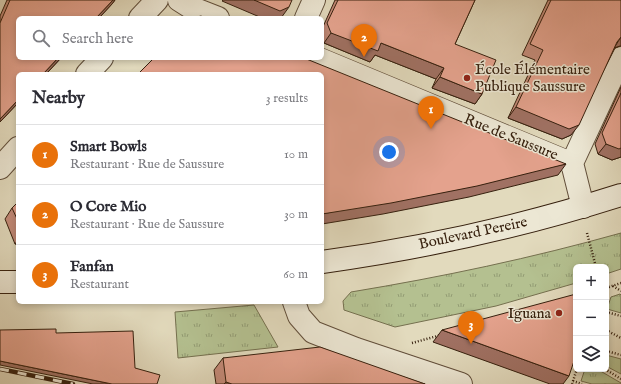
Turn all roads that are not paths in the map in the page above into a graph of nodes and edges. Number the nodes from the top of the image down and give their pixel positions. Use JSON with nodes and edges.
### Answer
{"nodes":[{"id":1,"x":157,"y":0,"type":"edge"},
{"id":2,"x":178,"y":0,"type":"edge"},
{"id":3,"x":314,"y":0,"type":"edge"},
{"id":4,"x":142,"y":16,"type":"edge"},
{"id":5,"x":213,"y":16,"type":"edge"},
{"id":6,"x":307,"y":16,"type":"edge"},
{"id":7,"x":621,"y":58,"type":"edge"},
{"id":8,"x":100,"y":60,"type":"edge"},
{"id":9,"x":324,"y":60,"type":"edge"},
{"id":10,"x":89,"y":72,"type":"edge"},
{"id":11,"x":16,"y":150,"type":"edge"},
{"id":12,"x":572,"y":163,"type":"junction"},
{"id":13,"x":0,"y":168,"type":"edge"},
{"id":14,"x":621,"y":195,"type":"edge"},
{"id":15,"x":584,"y":207,"type":"junction"},
{"id":16,"x":324,"y":262,"type":"edge"},
{"id":17,"x":0,"y":282,"type":"edge"},
{"id":18,"x":16,"y":282,"type":"edge"},
{"id":19,"x":295,"y":304,"type":"edge"},
{"id":20,"x":461,"y":384,"type":"edge"}],
"edges":[{"from":1,"to":4,"type":"street"},
{"from":2,"to":5,"type":"street"},
{"from":3,"to":6,"type":"street"},
{"from":7,"to":12,"type":"street"},
{"from":8,"to":10,"type":"street"},
{"from":9,"to":12,"type":"street","name":"Rue de Saussure"},
{"from":11,"to":13,"type":"street"},
{"from":12,"to":15,"type":"street","name":"Rue de Saussure"},
{"from":14,"to":15,"type":"street","name":"Boulevard Pereire"},
{"from":15,"to":16,"type":"street","name":"Boulevard Pereire"},
{"from":17,"to":18,"type":"street"},
{"from":19,"to":20,"type":"street"}]}
